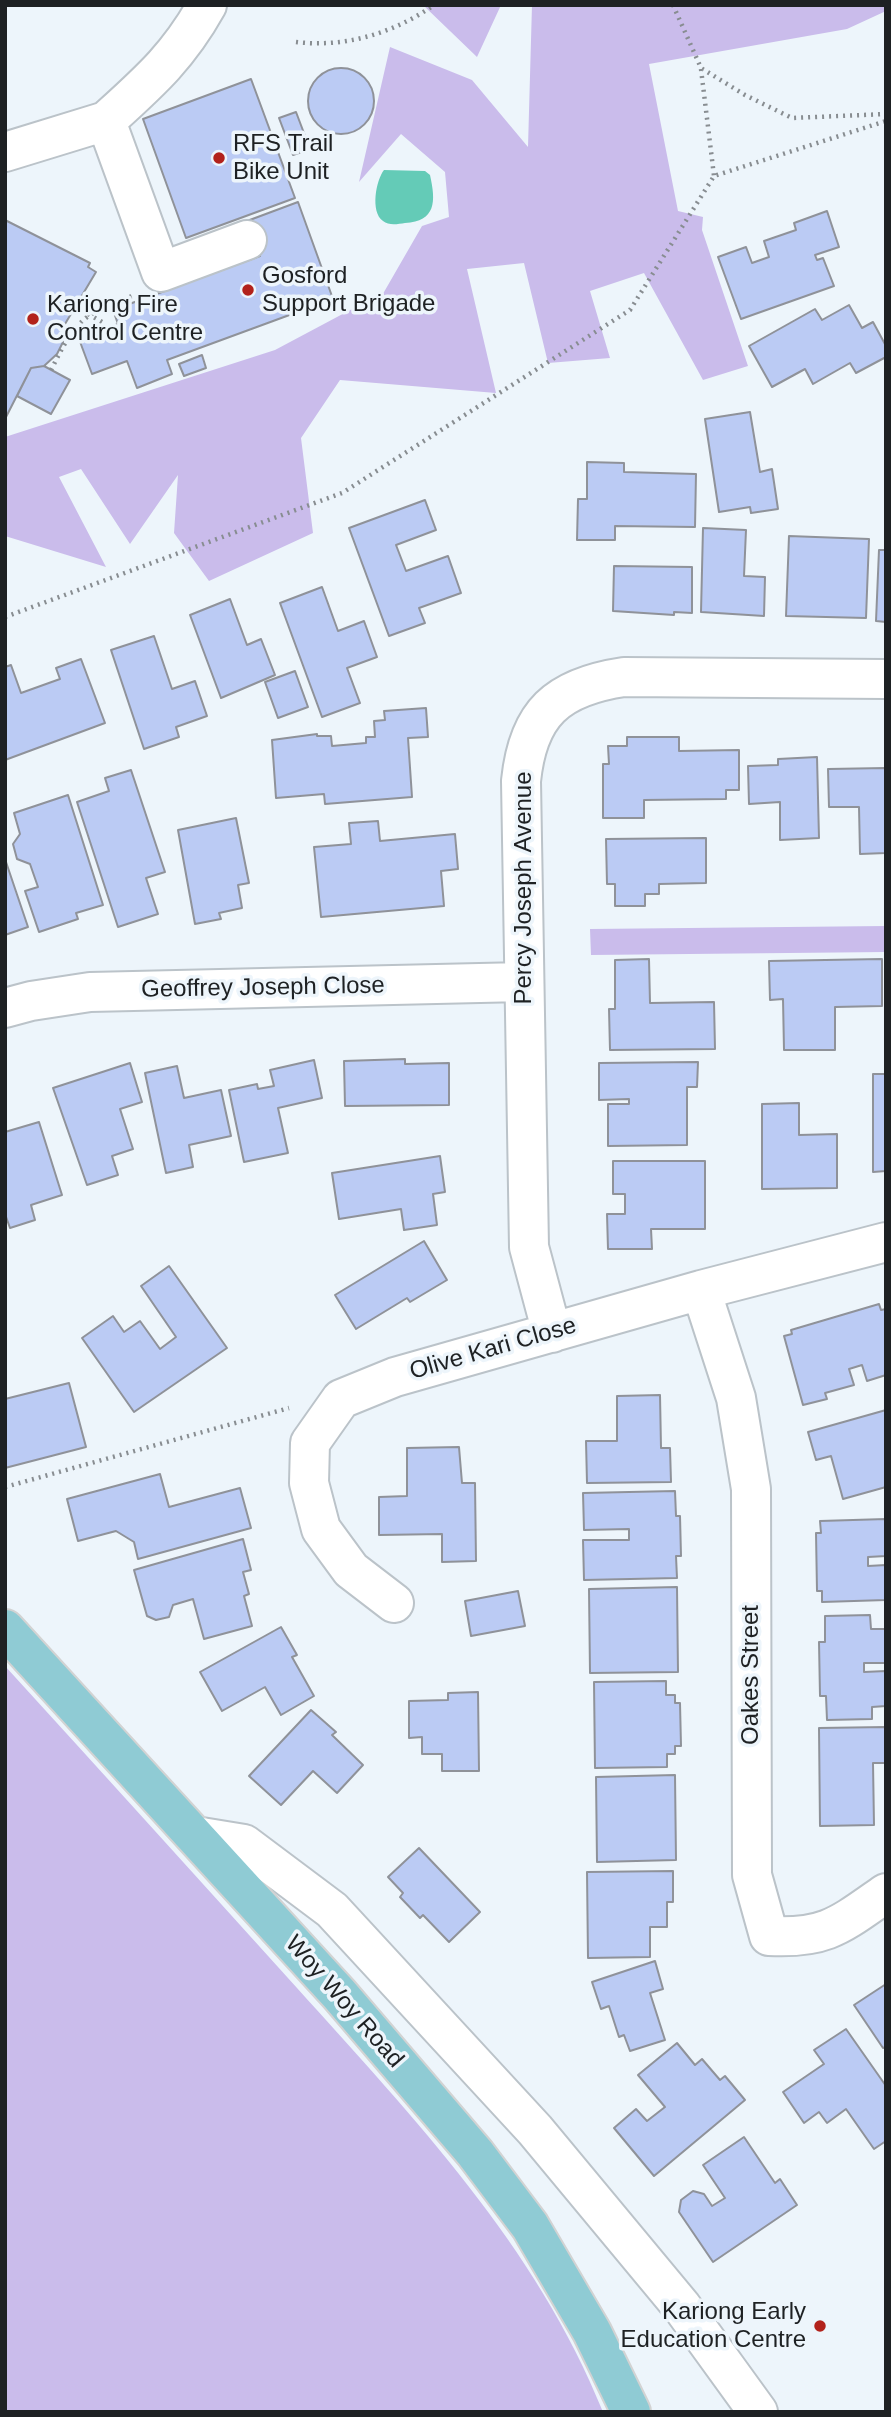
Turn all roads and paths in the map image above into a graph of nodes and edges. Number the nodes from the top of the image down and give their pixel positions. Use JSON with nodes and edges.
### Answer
{"nodes":[{"id":1,"x":207,"y":5,"type":"edge"},
{"id":2,"x":434,"y":5,"type":"edge"},
{"id":3,"x":673,"y":5,"type":"edge"},
{"id":4,"x":296,"y":42,"type":"dead end"},
{"id":5,"x":701,"y":68,"type":"junction"},
{"id":6,"x":886,"y":114,"type":"edge"},
{"id":7,"x":106,"y":121,"type":"junction"},
{"id":8,"x":886,"y":121,"type":"edge"},
{"id":9,"x":5,"y":152,"type":"edge"},
{"id":10,"x":714,"y":176,"type":"junction"},
{"id":11,"x":247,"y":240,"type":"dead end"},
{"id":12,"x":161,"y":272,"type":"junction"},
{"id":13,"x":76,"y":307,"type":"dead end"},
{"id":14,"x":89,"y":314,"type":"junction"},
{"id":15,"x":104,"y":329,"type":"dead end"},
{"id":16,"x":51,"y":370,"type":"dead end"},
{"id":17,"x":5,"y":617,"type":"edge"},
{"id":18,"x":886,"y":680,"type":"edge"},
{"id":19,"x":523,"y":982,"type":"junction"},
{"id":20,"x":5,"y":1008,"type":"edge"},
{"id":21,"x":886,"y":1242,"type":"edge"},
{"id":22,"x":701,"y":1290,"type":"junction"},
{"id":23,"x":552,"y":1333,"type":"junction"},
{"id":24,"x":341,"y":1399,"type":"junction"},
{"id":25,"x":5,"y":1487,"type":"edge"},
{"id":26,"x":394,"y":1603,"type":"dead end"},
{"id":27,"x":5,"y":1629,"type":"edge"},
{"id":28,"x":195,"y":1836,"type":"junction"},
{"id":29,"x":886,"y":1894,"type":"edge"},
{"id":30,"x":631,"y":2412,"type":"edge"},
{"id":31,"x":758,"y":2412,"type":"edge"}],
"edges":[{"from":1,"to":7,"type":"street"},
{"from":2,"to":4,"type":"path"},
{"from":3,"to":5,"type":"path"},
{"from":5,"to":6,"type":"path"},
{"from":5,"to":10,"type":"path"},
{"from":7,"to":9,"type":"street"},
{"from":7,"to":12,"type":"street"},
{"from":8,"to":10,"type":"path"},
{"from":10,"to":17,"type":"path"},
{"from":11,"to":12,"type":"street"},
{"from":12,"to":14,"type":"path"},
{"from":13,"to":14,"type":"path"},
{"from":14,"to":15,"type":"path"},
{"from":14,"to":16,"type":"path"},
{"from":18,"to":19,"type":"street","name":"Percy Joseph Avenue"},
{"from":19,"to":20,"type":"street","name":"Geoffrey Joseph Close"},
{"from":19,"to":23,"type":"street","name":"Percy Joseph Avenue"},
{"from":21,"to":22,"type":"street","name":"Olive Kari Close"},
{"from":22,"to":23,"type":"street","name":"Olive Kari Close"},
{"from":22,"to":29,"type":"street","name":"Oakes Street"},
{"from":23,"to":24,"type":"street","name":"Olive Kari Close"},
{"from":24,"to":25,"type":"path"},
{"from":24,"to":26,"type":"street"},
{"from":27,"to":28,"type":"main road","name":"Woy Woy Road"},
{"from":28,"to":30,"type":"main road","name":"Woy Woy Road"},
{"from":28,"to":31,"type":"street"}]}
